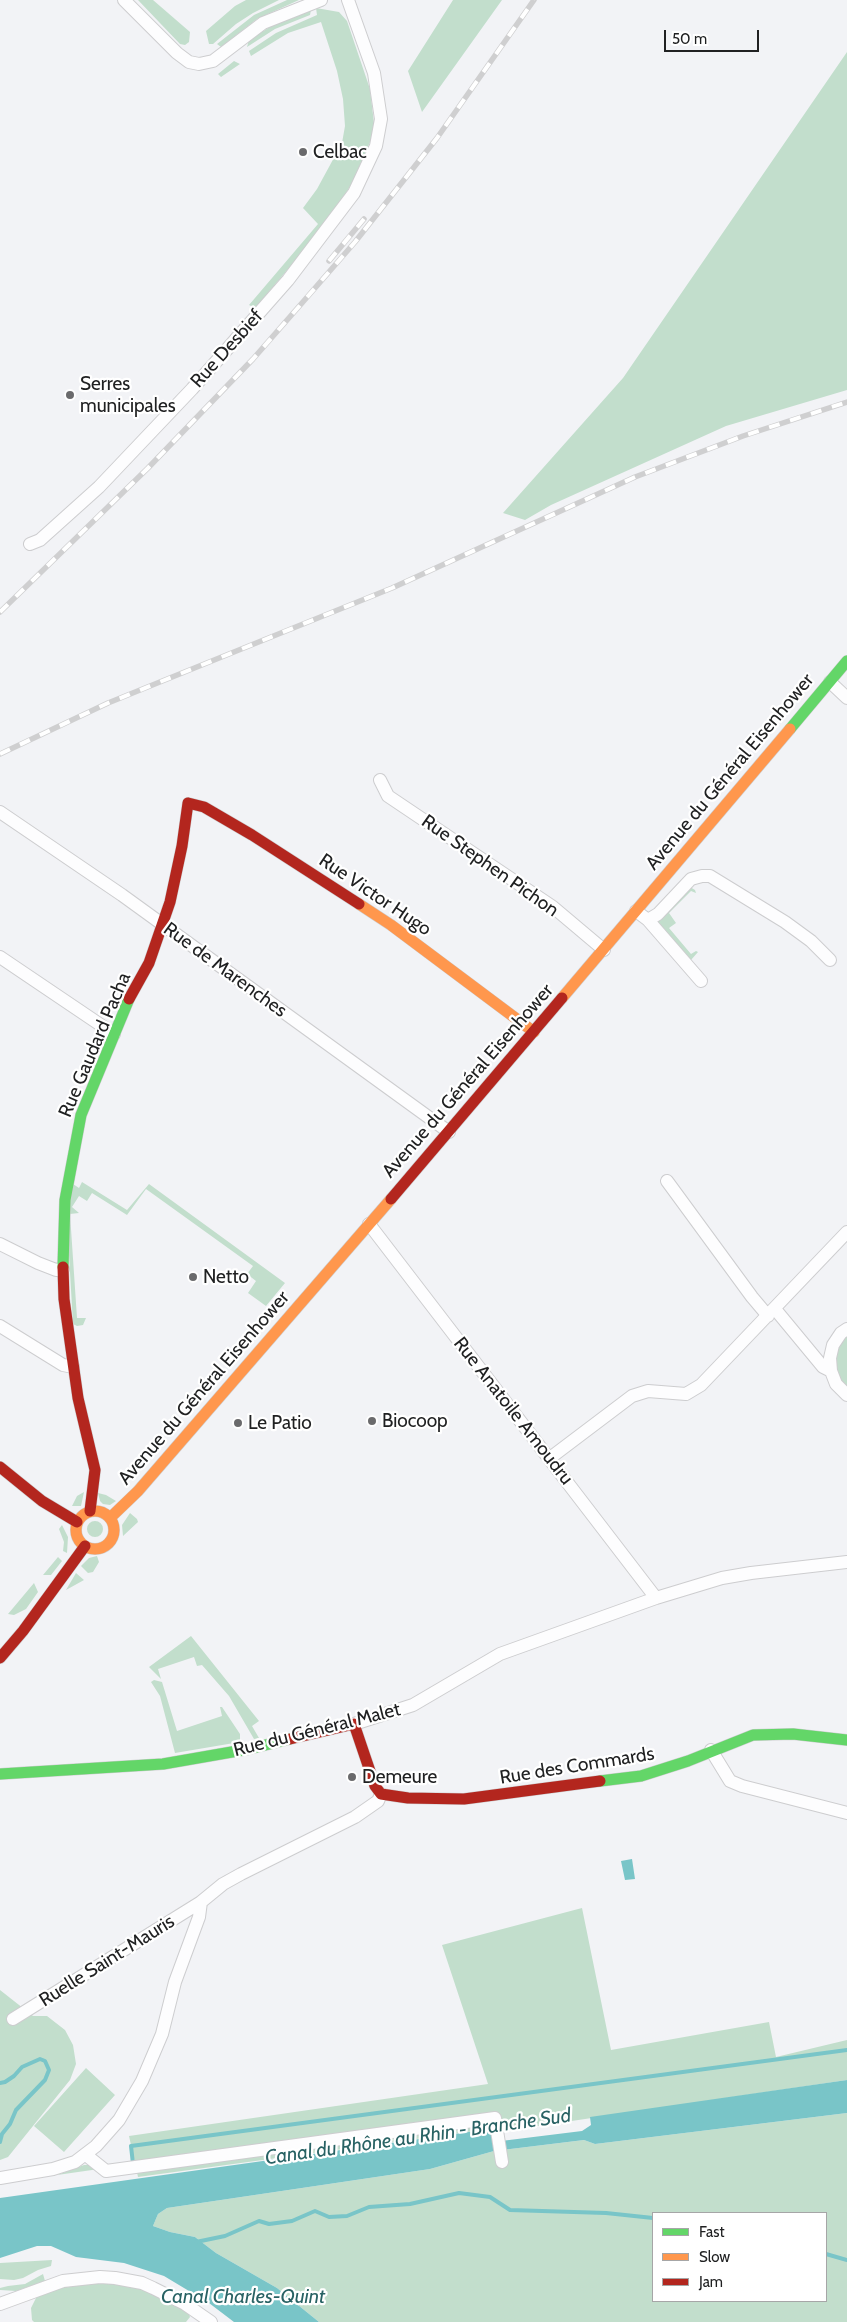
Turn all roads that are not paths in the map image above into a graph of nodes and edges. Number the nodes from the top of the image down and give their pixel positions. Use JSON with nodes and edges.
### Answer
{"nodes":[{"id":1,"x":124,"y":0,"type":"edge"},
{"id":2,"x":320,"y":0,"type":"edge"},
{"id":3,"x":348,"y":0,"type":"edge"},
{"id":4,"x":30,"y":544,"type":"dead end"},
{"id":5,"x":847,"y":661,"type":"edge"},
{"id":6,"x":830,"y":682,"type":"junction"},
{"id":7,"x":847,"y":698,"type":"edge"},
{"id":8,"x":380,"y":780,"type":"dead end"},
{"id":9,"x":188,"y":803,"type":"joint"},
{"id":10,"x":0,"y":812,"type":"edge"},
{"id":11,"x":636,"y":911,"type":"junction"},
{"id":12,"x":648,"y":920,"type":"junction"},
{"id":13,"x":162,"y":925,"type":"junction"},
{"id":14,"x":604,"y":950,"type":"junction"},
{"id":15,"x":0,"y":957,"type":"edge"},
{"id":16,"x":830,"y":960,"type":"dead end"},
{"id":17,"x":701,"y":981,"type":"dead end"},
{"id":18,"x":534,"y":1032,"type":"junction"},
{"id":19,"x":114,"y":1034,"type":"junction"},
{"id":20,"x":449,"y":1132,"type":"junction"},
{"id":21,"x":667,"y":1181,"type":"dead end"},
{"id":22,"x":369,"y":1224,"type":"junction"},
{"id":23,"x":847,"y":1232,"type":"edge"},
{"id":24,"x":0,"y":1244,"type":"edge"},
{"id":25,"x":842,"y":1246,"type":"edge"},
{"id":26,"x":63,"y":1269,"type":"junction"},
{"id":27,"x":771,"y":1313,"type":"junction"},
{"id":28,"x":0,"y":1326,"type":"edge"},
{"id":29,"x":847,"y":1329,"type":"edge"},
{"id":30,"x":73,"y":1367,"type":"junction"},
{"id":31,"x":831,"y":1371,"type":"junction"},
{"id":32,"x":847,"y":1395,"type":"edge"},
{"id":33,"x":550,"y":1458,"type":"junction"},
{"id":34,"x":0,"y":1467,"type":"edge"},
{"id":35,"x":90,"y":1512,"type":"junction"},
{"id":36,"x":110,"y":1518,"type":"junction"},
{"id":37,"x":77,"y":1522,"type":"junction"},
{"id":38,"x":85,"y":1546,"type":"junction"},
{"id":39,"x":847,"y":1562,"type":"edge"},
{"id":40,"x":656,"y":1598,"type":"junction"},
{"id":41,"x":0,"y":1658,"type":"edge"},
{"id":42,"x":354,"y":1724,"type":"junction"},
{"id":43,"x":847,"y":1740,"type":"edge"},
{"id":44,"x":711,"y":1750,"type":"junction"},
{"id":45,"x":0,"y":1774,"type":"edge"},
{"id":46,"x":382,"y":1794,"type":"junction"},
{"id":47,"x":847,"y":1813,"type":"edge"},
{"id":48,"x":201,"y":1902,"type":"junction"},
{"id":49,"x":13,"y":2019,"type":"dead end"},
{"id":50,"x":86,"y":2155,"type":"junction"},
{"id":51,"x":502,"y":2162,"type":"dead end"},
{"id":52,"x":0,"y":2178,"type":"edge"},
{"id":53,"x":0,"y":2304,"type":"edge"},
{"id":54,"x":211,"y":2322,"type":"edge"}],
"edges":[{"from":1,"to":2,"type":"street"},
{"from":3,"to":4,"type":"street","name":"Rue Desbief"},
{"from":5,"to":6,"type":"street","name":"Avenue du Général Eisenhower"},
{"from":6,"to":7,"type":"street"},
{"from":6,"to":11,"type":"street","name":"Avenue du Général Eisenhower"},
{"from":8,"to":14,"type":"street","name":"Rue Stephen Pichon"},
{"from":9,"to":13,"type":"street","name":"Rue Gaudard Pacha"},
{"from":9,"to":18,"type":"street","name":"Rue Victor Hugo"},
{"from":10,"to":13,"type":"street","name":"Rue de Marenches"},
{"from":11,"to":12,"type":"street"},
{"from":11,"to":14,"type":"street","name":"Avenue du Général Eisenhower"},
{"from":12,"to":16,"type":"street"},
{"from":12,"to":17,"type":"street"},
{"from":13,"to":19,"type":"street","name":"Rue Gaudard Pacha"},
{"from":13,"to":20,"type":"street","name":"Rue de Marenches"},
{"from":14,"to":18,"type":"street","name":"Avenue du Général Eisenhower"},
{"from":15,"to":19,"type":"street"},
{"from":18,"to":20,"type":"street","name":"Avenue du Général Eisenhower"},
{"from":19,"to":26,"type":"street","name":"Rue Gaudard Pacha"},
{"from":20,"to":22,"type":"street","name":"Avenue du Général Eisenhower"},
{"from":21,"to":27,"type":"street"},
{"from":22,"to":33,"type":"street","name":"Rue Anatoile Amoudru"},
{"from":22,"to":36,"type":"street","name":"Avenue du Général Eisenhower"},
{"from":23,"to":25,"type":"street"},
{"from":24,"to":26,"type":"street"},
{"from":25,"to":27,"type":"street"},
{"from":26,"to":30,"type":"street","name":"Rue Gaudard Pacha"},
{"from":27,"to":31,"type":"street"},
{"from":27,"to":33,"type":"street"},
{"from":28,"to":30,"type":"street"},
{"from":29,"to":31,"type":"street"},
{"from":30,"to":35,"type":"street","name":"Rue Gaudard Pacha"},
{"from":31,"to":32,"type":"street"},
{"from":33,"to":40,"type":"street","name":"Rue Anatoile Amoudru"},
{"from":34,"to":37,"type":"street"},
{"from":35,"to":36,"type":"street"},
{"from":35,"to":37,"type":"street"},
{"from":36,"to":38,"type":"street"},
{"from":37,"to":38,"type":"street"},
{"from":38,"to":41,"type":"street"},
{"from":39,"to":40,"type":"street","name":"Rue du Général Malet"},
{"from":40,"to":42,"type":"street","name":"Rue du Général Malet"},
{"from":42,"to":45,"type":"street","name":"Rue du Général Malet"},
{"from":42,"to":46,"type":"street"},
{"from":43,"to":44,"type":"street","name":"Rue des Commards"},
{"from":44,"to":46,"type":"street","name":"Rue des Commards"},
{"from":44,"to":47,"type":"street"},
{"from":46,"to":48,"type":"street","name":"Ruelle Saint-Mauris"},
{"from":48,"to":49,"type":"street","name":"Ruelle Saint-Mauris"},
{"from":48,"to":50,"type":"street","name":"Ruelle Saint-Mauris"},
{"from":50,"to":51,"type":"street"},
{"from":50,"to":52,"type":"street","name":"Ruelle Saint-Mauris"},
{"from":53,"to":54,"type":"street"}]}
